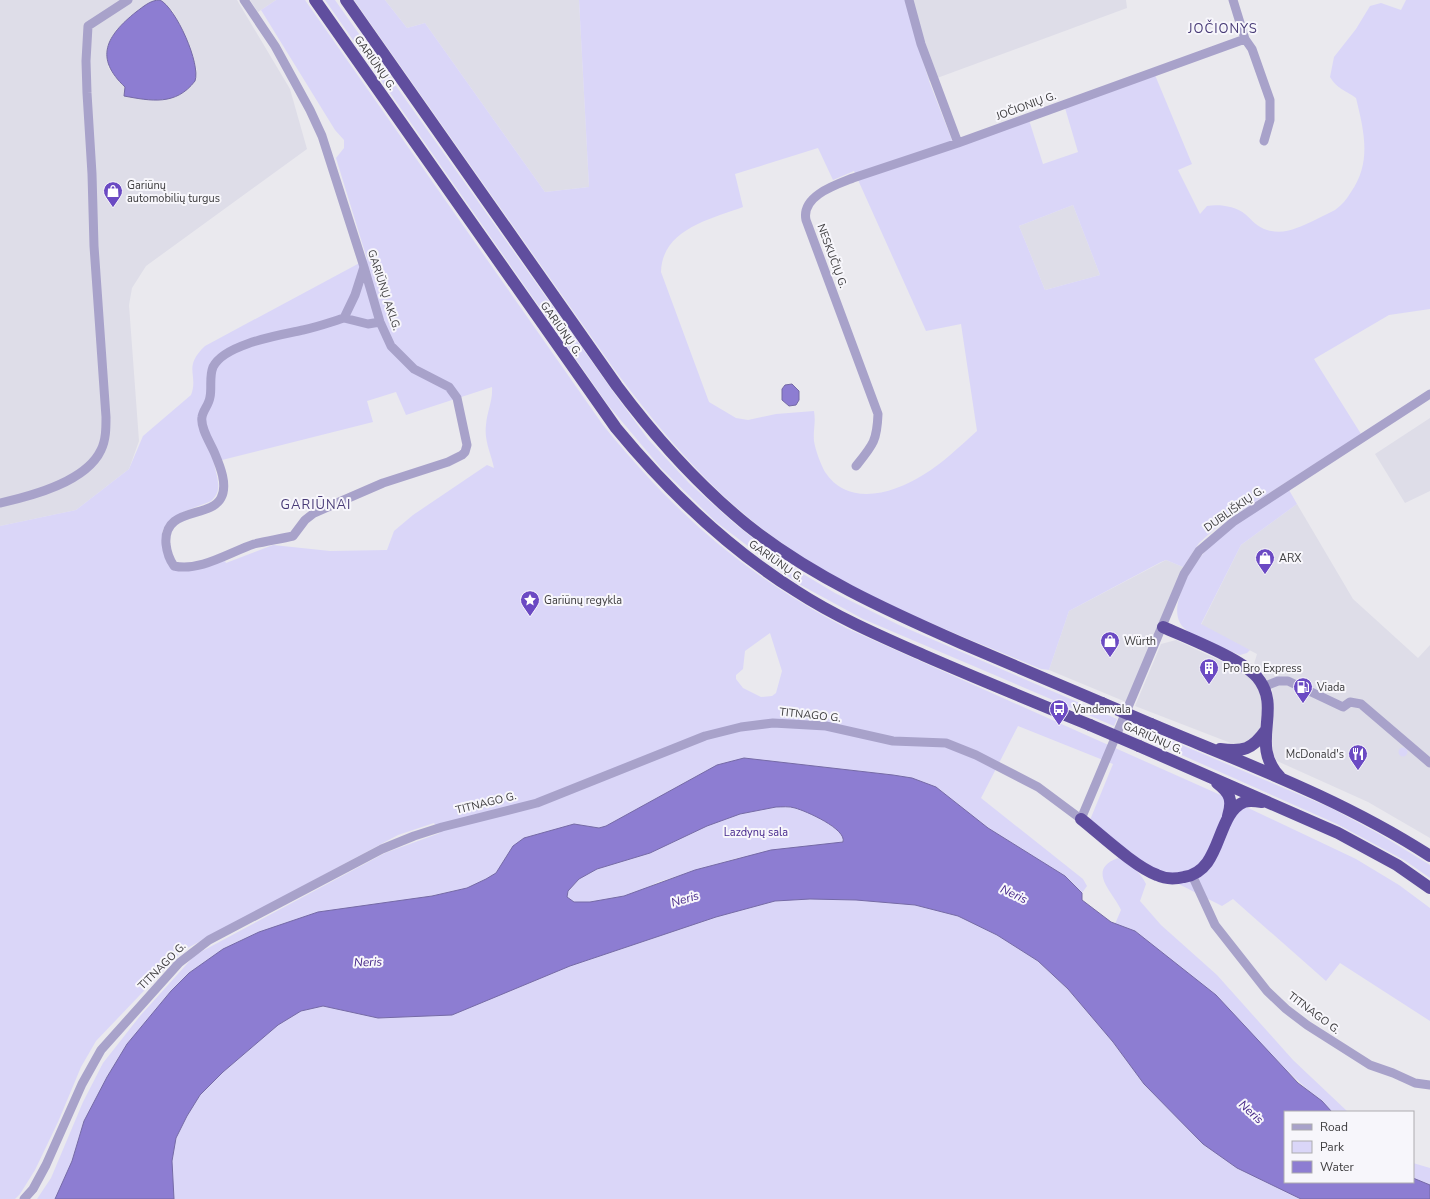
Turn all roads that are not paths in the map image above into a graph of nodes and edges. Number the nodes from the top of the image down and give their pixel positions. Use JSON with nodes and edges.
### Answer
{"nodes":[{"id":1,"x":128,"y":0,"type":"edge"},
{"id":2,"x":244,"y":0,"type":"edge"},
{"id":3,"x":315,"y":0,"type":"edge"},
{"id":4,"x":346,"y":0,"type":"edge"},
{"id":5,"x":909,"y":0,"type":"edge"},
{"id":6,"x":1232,"y":0,"type":"edge"},
{"id":7,"x":1245,"y":39,"type":"junction"},
{"id":8,"x":1264,"y":141,"type":"dead end"},
{"id":9,"x":958,"y":143,"type":"junction"},
{"id":10,"x":364,"y":267,"type":"junction"},
{"id":11,"x":344,"y":318,"type":"junction"},
{"id":12,"x":380,"y":322,"type":"junction"},
{"id":13,"x":1430,"y":394,"type":"edge"},
{"id":14,"x":856,"y":466,"type":"dead end"},
{"id":15,"x":0,"y":503,"type":"edge"},
{"id":16,"x":1163,"y":626,"type":"junction"},
{"id":17,"x":1264,"y":687,"type":"junction"},
{"id":18,"x":1266,"y":730,"type":"junction"},
{"id":19,"x":1209,"y":748,"type":"junction"},
{"id":20,"x":1430,"y":763,"type":"edge"},
{"id":21,"x":1208,"y":776,"type":"junction"},
{"id":22,"x":1283,"y":780,"type":"junction"},
{"id":23,"x":1274,"y":804,"type":"junction"},
{"id":24,"x":1081,"y":819,"type":"junction"},
{"id":25,"x":1224,"y":828,"type":"junction"},
{"id":26,"x":1430,"y":856,"type":"edge"},
{"id":27,"x":1192,"y":876,"type":"junction"},
{"id":28,"x":1430,"y":888,"type":"edge"},
{"id":29,"x":1430,"y":1085,"type":"edge"},
{"id":30,"x":24,"y":1199,"type":"edge"}],
"edges":[{"from":1,"to":15,"type":"street"},
{"from":2,"to":10,"type":"street","name":"GARIŪNŲ AKLG."},
{"from":3,"to":21,"type":"highway","name":"GARIŪNŲ G.","bridge":true},
{"from":4,"to":19,"type":"highway","name":"GARIŪNŲ G.","bridge":true},
{"from":5,"to":9,"type":"street"},
{"from":6,"to":7,"type":"street"},
{"from":7,"to":8,"type":"street"},
{"from":7,"to":9,"type":"street","name":"JOČIONIŲ G."},
{"from":9,"to":14,"type":"street","name":"NESKUČIŲ G."},
{"from":10,"to":11,"type":"street"},
{"from":10,"to":12,"type":"street","name":"GARIŪNŲ AKLG."},
{"from":11,"to":12,"type":"street"},
{"from":11,"to":12,"type":"street","name":"GARIŪNŲ AKLG."},
{"from":13,"to":16,"type":"street","name":"DUBLIŠKIŲ G."},
{"from":16,"to":17,"type":"highway"},
{"from":16,"to":24,"type":"street","name":"DUBLIŠKIŲ G."},
{"from":17,"to":18,"type":"highway"},
{"from":17,"to":20,"type":"street"},
{"from":18,"to":19,"type":"highway"},
{"from":18,"to":22,"type":"highway"},
{"from":19,"to":22,"type":"highway","name":"GARIŪNŲ G."},
{"from":21,"to":23,"type":"highway","name":"GARIŪNŲ G."},
{"from":21,"to":25,"type":"highway"},
{"from":22,"to":26,"type":"highway","name":"GARIŪNŲ G."},
{"from":23,"to":25,"type":"highway"},
{"from":23,"to":28,"type":"highway","name":"GARIŪNŲ G."},
{"from":24,"to":27,"type":"highway"},
{"from":24,"to":30,"type":"street","name":"TITNAGO G."},
{"from":25,"to":27,"type":"highway"},
{"from":27,"to":29,"type":"street","name":"TITNAGO G."}]}
